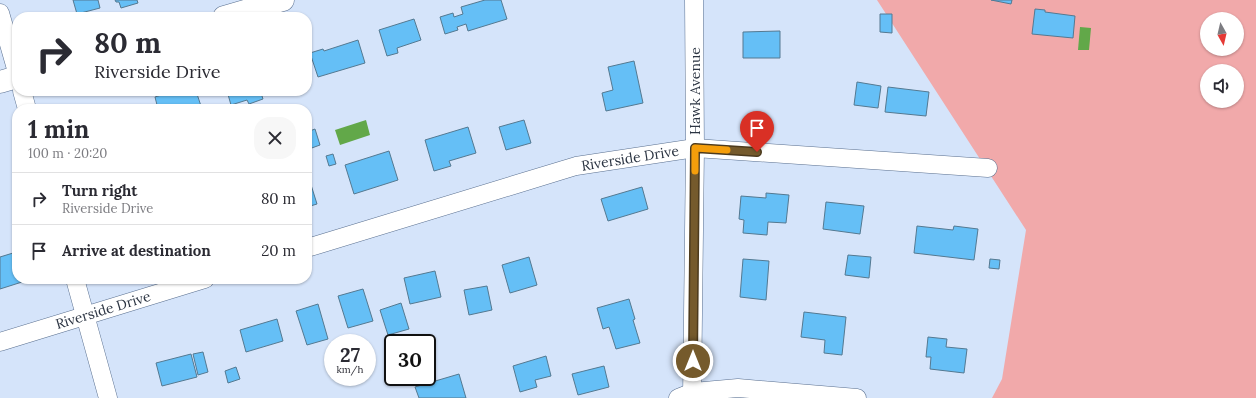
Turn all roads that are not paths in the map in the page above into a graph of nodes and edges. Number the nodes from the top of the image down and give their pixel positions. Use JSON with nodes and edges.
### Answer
{"nodes":[{"id":1,"x":283,"y":0,"type":"edge"},
{"id":2,"x":694,"y":0,"type":"edge"},
{"id":3,"x":241,"y":12,"type":"edge"},
{"id":4,"x":0,"y":13,"type":"edge"},
{"id":5,"x":12,"y":55,"type":"edge"},
{"id":6,"x":12,"y":78,"type":"edge"},
{"id":7,"x":0,"y":82,"type":"edge"},
{"id":8,"x":695,"y":148,"type":"junction"},
{"id":9,"x":988,"y":168,"type":"dead end"},
{"id":10,"x":312,"y":246,"type":"edge"},
{"id":11,"x":76,"y":284,"type":"edge"},
{"id":12,"x":190,"y":284,"type":"edge"},
{"id":13,"x":85,"y":316,"type":"junction"},
{"id":14,"x":0,"y":342,"type":"edge"},
{"id":15,"x":688,"y":396,"type":"edge"},
{"id":16,"x":108,"y":398,"type":"edge"},
{"id":17,"x":857,"y":398,"type":"edge"}],
"edges":[{"from":1,"to":3,"type":"street"},
{"from":2,"to":8,"type":"street","name":"Hawk Avenue"},
{"from":4,"to":5,"type":"street"},
{"from":6,"to":7,"type":"street"},
{"from":8,"to":9,"type":"street","name":"Riverside Drive"},
{"from":8,"to":10,"type":"street","name":"Riverside Drive"},
{"from":8,"to":15,"type":"street","name":"Hawk Avenue"},
{"from":11,"to":13,"type":"street"},
{"from":12,"to":13,"type":"street","name":"Riverside Drive"},
{"from":13,"to":14,"type":"street","name":"Riverside Drive"},
{"from":13,"to":16,"type":"street"},
{"from":15,"to":17,"type":"street"}]}
